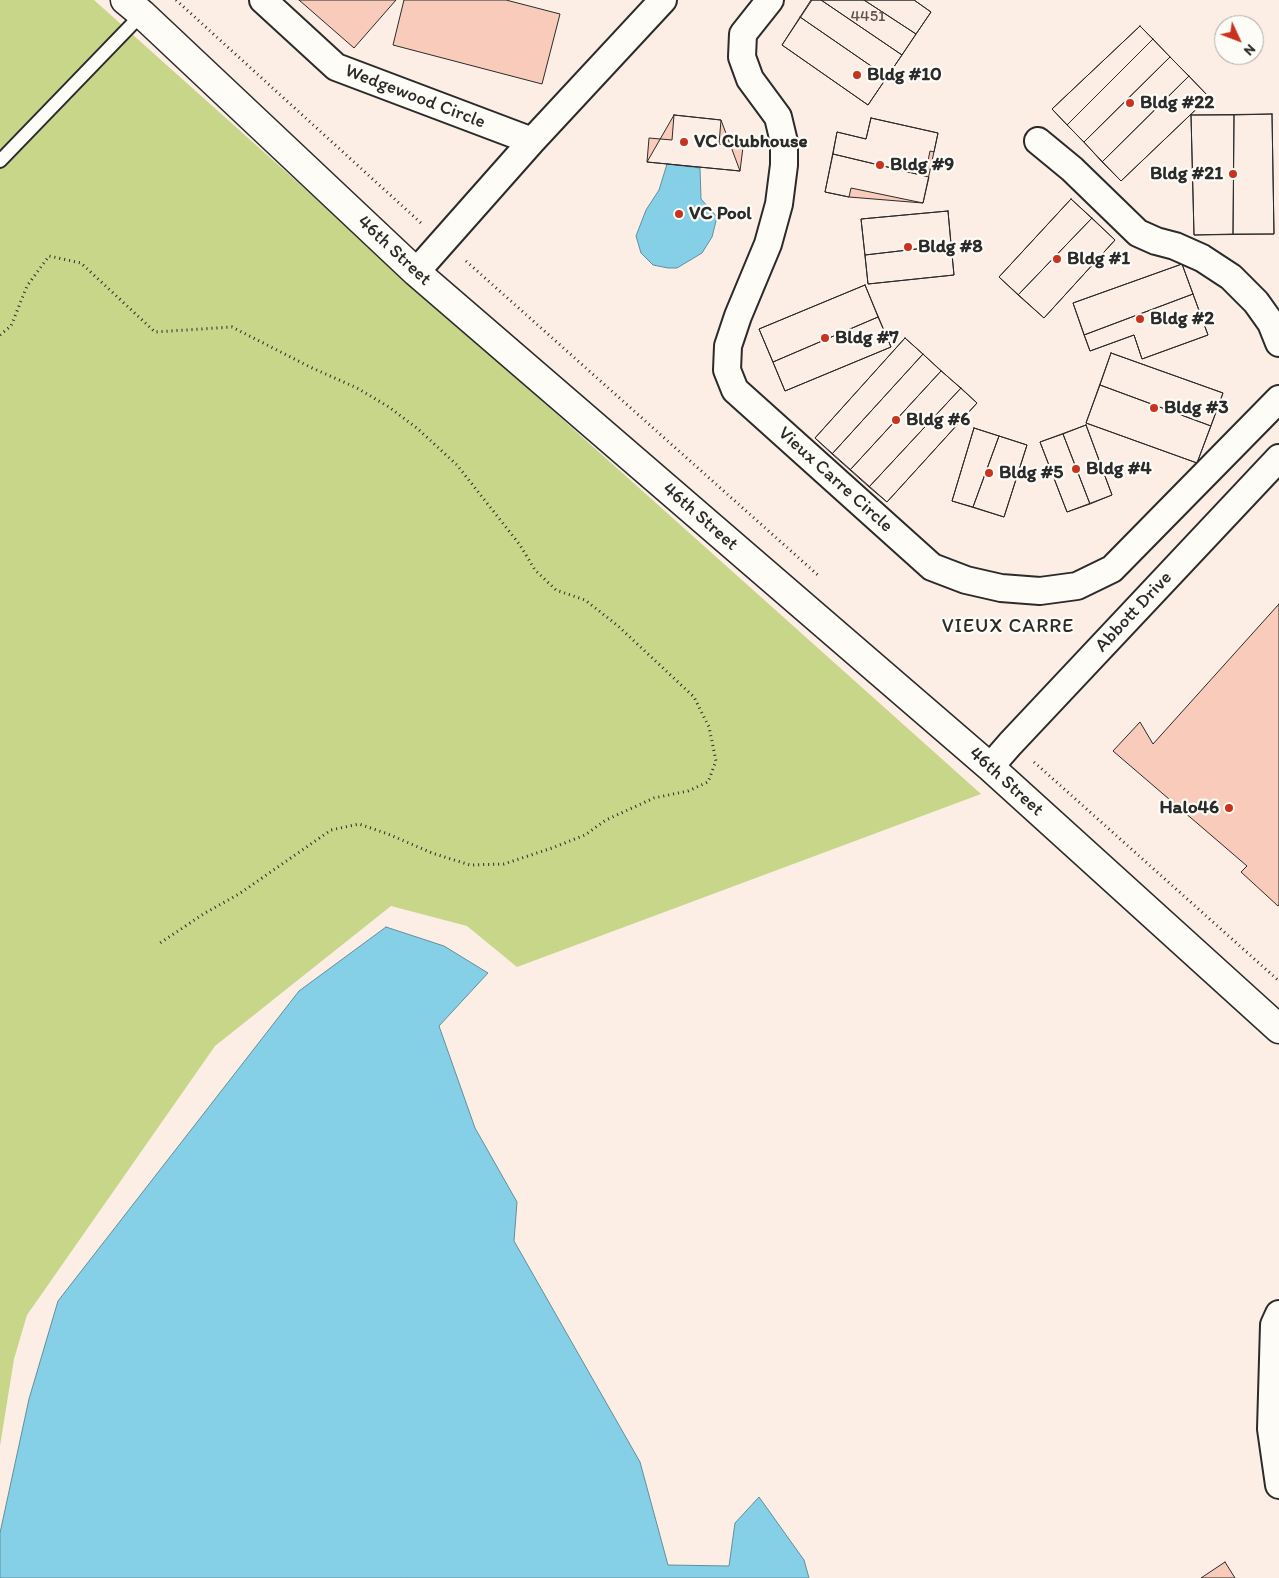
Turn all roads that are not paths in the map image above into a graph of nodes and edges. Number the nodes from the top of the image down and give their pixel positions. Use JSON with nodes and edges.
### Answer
{"nodes":[{"id":1,"x":263,"y":0,"type":"edge"},
{"id":2,"x":663,"y":0,"type":"edge"},
{"id":3,"x":770,"y":0,"type":"edge"},
{"id":4,"x":134,"y":7,"type":"edge"},
{"id":5,"x":532,"y":141,"type":"junction"},
{"id":6,"x":1038,"y":141,"type":"dead end"},
{"id":7,"x":0,"y":161,"type":"edge"},
{"id":8,"x":416,"y":272,"type":"junction"},
{"id":9,"x":1279,"y":343,"type":"edge"},
{"id":10,"x":1279,"y":399,"type":"edge"},
{"id":11,"x":1279,"y":458,"type":"edge"},
{"id":12,"x":990,"y":767,"type":"junction"},
{"id":13,"x":1279,"y":1029,"type":"edge"},
{"id":14,"x":1279,"y":1314,"type":"edge"},
{"id":15,"x":1279,"y":1485,"type":"edge"}],
"edges":[{"from":1,"to":5,"type":"street","name":"Wedgewood Circle"},
{"from":2,"to":5,"type":"street"},
{"from":3,"to":10,"type":"street","name":"Vieux Carre Circle"},
{"from":4,"to":7,"type":"lane"},
{"from":4,"to":8,"type":"street","name":"46th Street"},
{"from":5,"to":8,"type":"street"},
{"from":6,"to":9,"type":"street"},
{"from":8,"to":12,"type":"street","name":"46th Street"},
{"from":11,"to":12,"type":"street","name":"Abbott Drive"},
{"from":12,"to":13,"type":"street","name":"46th Street"},
{"from":14,"to":15,"type":"street"}]}
